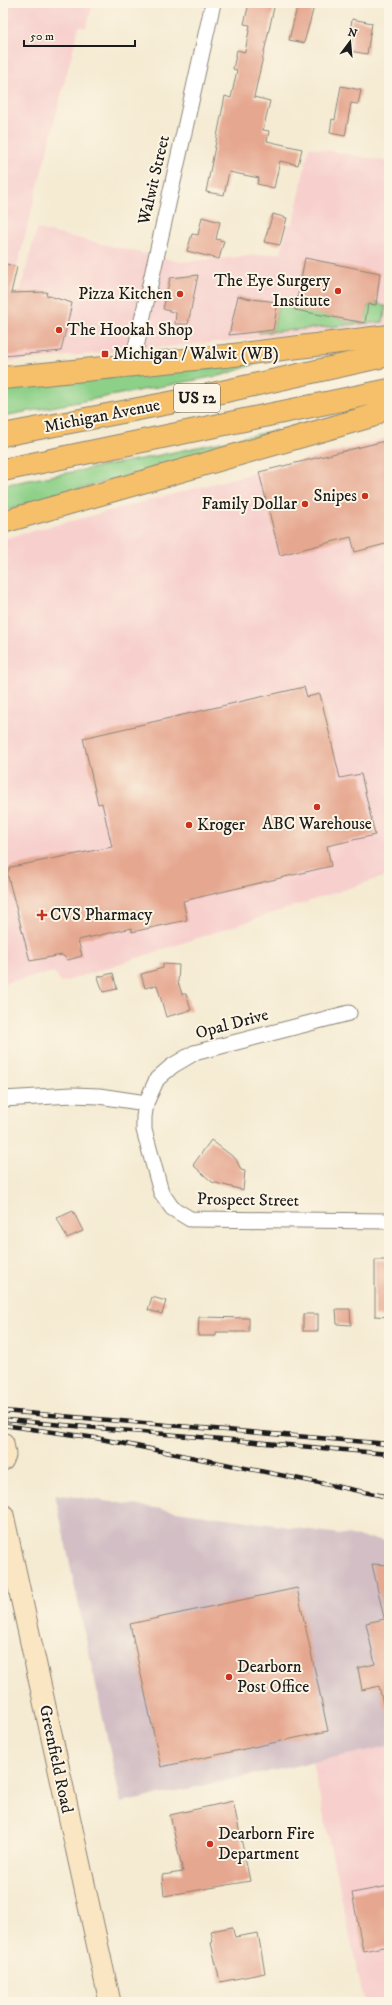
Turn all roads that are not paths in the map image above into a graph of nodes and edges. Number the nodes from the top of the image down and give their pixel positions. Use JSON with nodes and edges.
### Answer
{"nodes":[{"id":1,"x":213,"y":3,"type":"edge"},
{"id":2,"x":389,"y":336,"type":"edge"},
{"id":3,"x":389,"y":355,"type":"edge"},
{"id":4,"x":132,"y":365,"type":"junction"},
{"id":5,"x":3,"y":378,"type":"edge"},
{"id":6,"x":389,"y":390,"type":"edge"},
{"id":7,"x":389,"y":405,"type":"edge"},
{"id":8,"x":3,"y":435,"type":"edge"},
{"id":9,"x":3,"y":470,"type":"edge"},
{"id":10,"x":3,"y":522,"type":"edge"},
{"id":11,"x":349,"y":1013,"type":"dead end"},
{"id":12,"x":3,"y":1098,"type":"edge"},
{"id":13,"x":146,"y":1103,"type":"junction"},
{"id":14,"x":389,"y":1221,"type":"edge"},
{"id":15,"x":3,"y":1444,"type":"edge"},
{"id":16,"x":3,"y":1460,"type":"edge"},
{"id":17,"x":3,"y":1515,"type":"edge"},
{"id":18,"x":110,"y":2002,"type":"edge"}],
"edges":[{"from":1,"to":4,"type":"street","name":"Walwit Street"},
{"from":2,"to":4,"type":"main road"},
{"from":3,"to":8,"type":"main road","name":"Michigan Avenue","number":"US 12"},
{"from":4,"to":5,"type":"main road"},
{"from":6,"to":9,"type":"main road","name":"Michigan Avenue","number":"US 12"},
{"from":7,"to":10,"type":"main road"},
{"from":11,"to":13,"type":"street","name":"Opal Drive"},
{"from":12,"to":13,"type":"street"},
{"from":13,"to":14,"type":"street","name":"Prospect Street"},
{"from":15,"to":16,"type":"main road"},
{"from":17,"to":18,"type":"main road","name":"Greenfield Road"}]}
